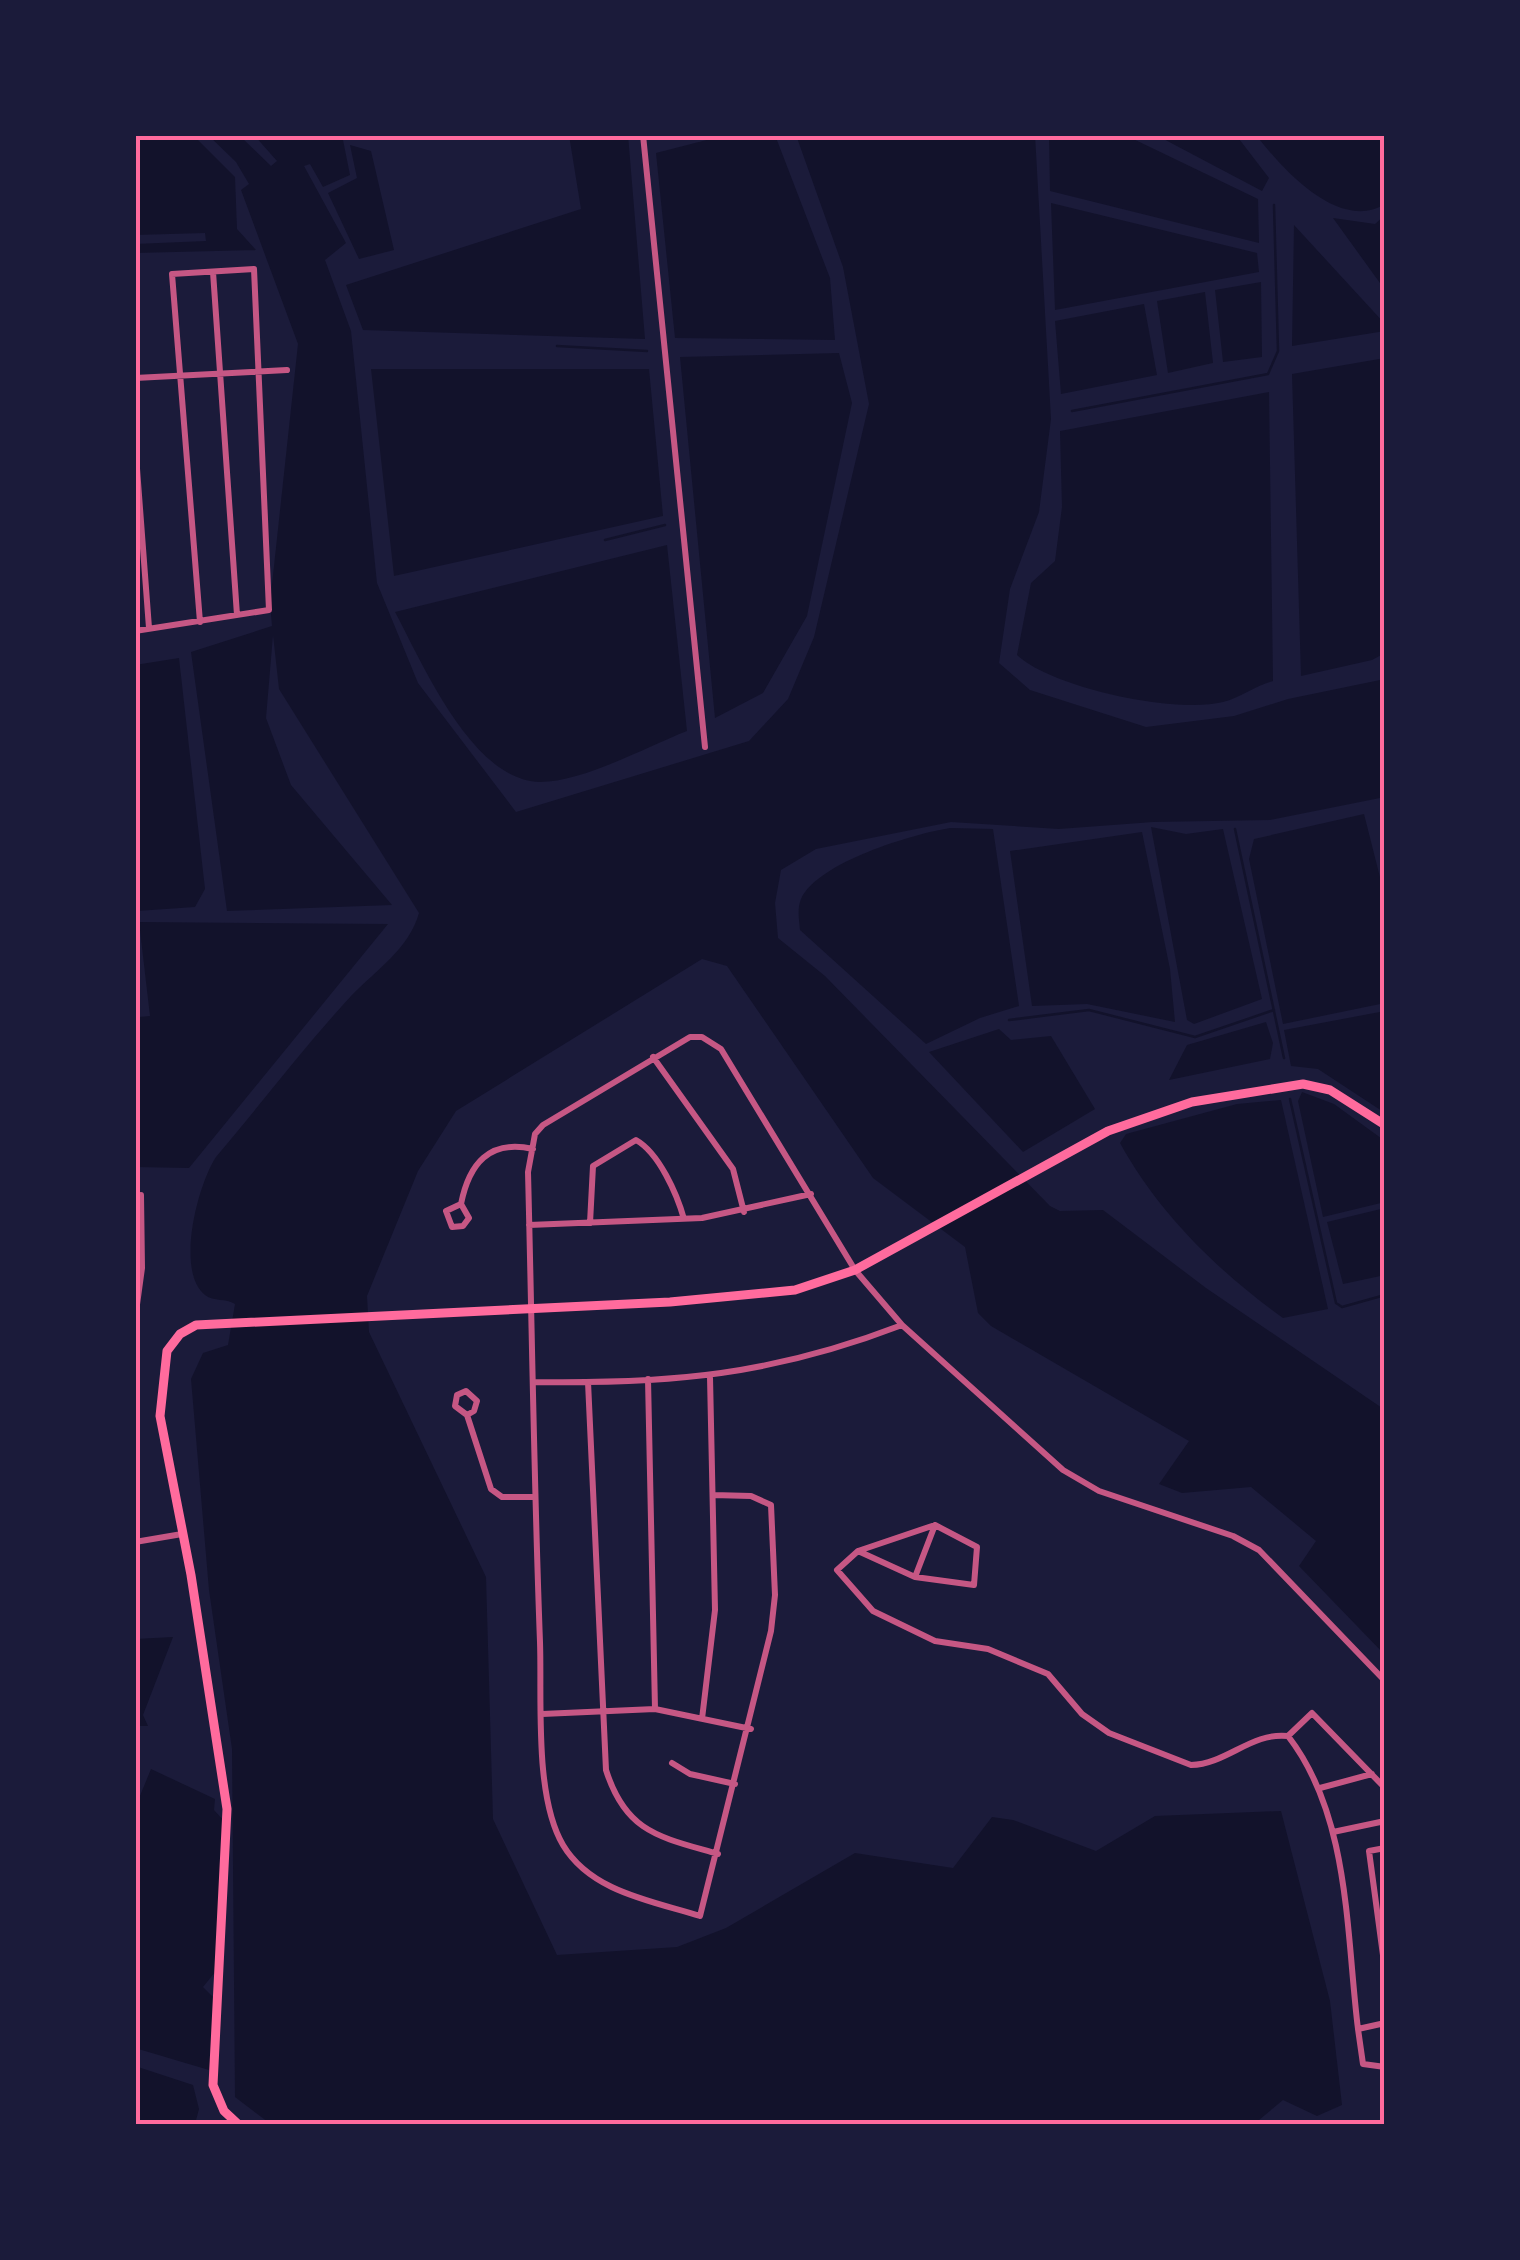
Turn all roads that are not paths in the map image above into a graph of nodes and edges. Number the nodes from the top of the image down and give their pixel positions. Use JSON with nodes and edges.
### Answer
{"nodes":[{"id":1,"x":644,"y":135,"type":"edge"},
{"id":2,"x":212,"y":272,"type":"junction"},
{"id":3,"x":287,"y":370,"type":"dead end"},
{"id":4,"x":258,"y":372,"type":"junction"},
{"id":5,"x":218,"y":374,"type":"junction"},
{"id":6,"x":177,"y":376,"type":"junction"},
{"id":7,"x":135,"y":378,"type":"edge"},
{"id":8,"x":135,"y":442,"type":"edge"},
{"id":9,"x":237,"y":616,"type":"junction"},
{"id":10,"x":200,"y":622,"type":"junction"},
{"id":11,"x":149,"y":628,"type":"junction"},
{"id":12,"x":135,"y":631,"type":"edge"},
{"id":13,"x":704,"y":747,"type":"dead end"},
{"id":14,"x":653,"y":1057,"type":"junction"},
{"id":15,"x":1385,"y":1125,"type":"edge"},
{"id":16,"x":532,"y":1149,"type":"junction"},
{"id":17,"x":811,"y":1194,"type":"junction"},
{"id":18,"x":141,"y":1195,"type":"dead end"},
{"id":19,"x":461,"y":1204,"type":"dead end"},
{"id":20,"x":744,"y":1212,"type":"junction"},
{"id":21,"x":137,"y":1213,"type":"edge"},
{"id":22,"x":684,"y":1219,"type":"junction"},
{"id":23,"x":590,"y":1223,"type":"junction"},
{"id":24,"x":529,"y":1225,"type":"junction"},
{"id":25,"x":138,"y":1268,"type":"edge"},
{"id":26,"x":856,"y":1270,"type":"junction"},
{"id":27,"x":532,"y":1308,"type":"junction"},
{"id":28,"x":135,"y":1319,"type":"edge"},
{"id":29,"x":902,"y":1325,"type":"junction"},
{"id":30,"x":710,"y":1376,"type":"junction"},
{"id":31,"x":648,"y":1379,"type":"junction"},
{"id":32,"x":534,"y":1382,"type":"junction"},
{"id":33,"x":588,"y":1382,"type":"junction"},
{"id":34,"x":467,"y":1414,"type":"dead end"},
{"id":35,"x":713,"y":1495,"type":"junction"},
{"id":36,"x":535,"y":1496,"type":"junction"},
{"id":37,"x":935,"y":1525,"type":"junction"},
{"id":38,"x":182,"y":1534,"type":"junction"},
{"id":39,"x":135,"y":1542,"type":"edge"},
{"id":40,"x":858,"y":1552,"type":"junction"},
{"id":41,"x":916,"y":1577,"type":"junction"},
{"id":42,"x":1385,"y":1681,"type":"edge"},
{"id":43,"x":603,"y":1710,"type":"junction"},
{"id":44,"x":655,"y":1710,"type":"junction"},
{"id":45,"x":542,"y":1714,"type":"junction"},
{"id":46,"x":702,"y":1718,"type":"junction"},
{"id":47,"x":750,"y":1728,"type":"junction"},
{"id":48,"x":1288,"y":1736,"type":"junction"},
{"id":49,"x":672,"y":1763,"type":"dead end"},
{"id":50,"x":1372,"y":1774,"type":"junction"},
{"id":51,"x":736,"y":1784,"type":"junction"},
{"id":52,"x":1319,"y":1788,"type":"junction"},
{"id":53,"x":1385,"y":1788,"type":"edge"},
{"id":54,"x":1385,"y":1821,"type":"edge"},
{"id":55,"x":1333,"y":1832,"type":"junction"},
{"id":56,"x":1385,"y":1848,"type":"edge"},
{"id":57,"x":718,"y":1854,"type":"junction"},
{"id":58,"x":1385,"y":1970,"type":"edge"},
{"id":59,"x":1385,"y":2022,"type":"edge"},
{"id":60,"x":1358,"y":2029,"type":"junction"},
{"id":61,"x":1385,"y":2066,"type":"edge"},
{"id":62,"x":235,"y":2122,"type":"edge"},
{"id":63,"x":220,"y":2125,"type":"edge"}],
"edges":[{"from":1,"to":13,"type":"street"},
{"from":2,"to":4,"type":"street"},
{"from":2,"to":5,"type":"street"},
{"from":2,"to":6,"type":"street"},
{"from":3,"to":4,"type":"street"},
{"from":4,"to":5,"type":"street"},
{"from":4,"to":9,"type":"street"},
{"from":5,"to":6,"type":"street"},
{"from":5,"to":9,"type":"street"},
{"from":6,"to":7,"type":"street"},
{"from":6,"to":10,"type":"street"},
{"from":8,"to":11,"type":"street"},
{"from":9,"to":10,"type":"street"},
{"from":10,"to":11,"type":"street"},
{"from":11,"to":12,"type":"street"},
{"from":14,"to":16,"type":"street"},
{"from":14,"to":17,"type":"street"},
{"from":14,"to":20,"type":"street"},
{"from":15,"to":26,"type":"main road"},
{"from":16,"to":19,"type":"street"},
{"from":16,"to":24,"type":"street"},
{"from":17,"to":20,"type":"street"},
{"from":17,"to":26,"type":"street"},
{"from":18,"to":21,"type":"street"},
{"from":20,"to":22,"type":"street"},
{"from":21,"to":25,"type":"street"},
{"from":22,"to":23,"type":"street"},
{"from":22,"to":23,"type":"street"},
{"from":23,"to":24,"type":"street"},
{"from":24,"to":27,"type":"street"},
{"from":25,"to":28,"type":"street"},
{"from":26,"to":27,"type":"main road"},
{"from":26,"to":29,"type":"street"},
{"from":27,"to":32,"type":"street"},
{"from":27,"to":38,"type":"main road"},
{"from":29,"to":30,"type":"street"},
{"from":29,"to":42,"type":"street"},
{"from":30,"to":31,"type":"street"},
{"from":30,"to":35,"type":"street"},
{"from":31,"to":33,"type":"street"},
{"from":31,"to":44,"type":"street"},
{"from":32,"to":33,"type":"street"},
{"from":32,"to":36,"type":"street"},
{"from":33,"to":43,"type":"street"},
{"from":34,"to":36,"type":"street"},
{"from":35,"to":46,"type":"street"},
{"from":35,"to":47,"type":"street"},
{"from":36,"to":45,"type":"street"},
{"from":37,"to":40,"type":"street"},
{"from":37,"to":41,"type":"street"},
{"from":37,"to":41,"type":"street"},
{"from":38,"to":39,"type":"street"},
{"from":38,"to":62,"type":"main road"},
{"from":40,"to":41,"type":"street"},
{"from":40,"to":48,"type":"street"},
{"from":43,"to":44,"type":"street"},
{"from":43,"to":45,"type":"street"},
{"from":43,"to":57,"type":"street"},
{"from":44,"to":46,"type":"street"},
{"from":45,"to":57,"type":"street"},
{"from":46,"to":47,"type":"street"},
{"from":47,"to":51,"type":"street"},
{"from":48,"to":50,"type":"street"},
{"from":48,"to":52,"type":"street"},
{"from":49,"to":51,"type":"street"},
{"from":50,"to":52,"type":"street"},
{"from":50,"to":53,"type":"street"},
{"from":51,"to":57,"type":"street"},
{"from":52,"to":55,"type":"street"},
{"from":54,"to":55,"type":"street"},
{"from":55,"to":60,"type":"street"},
{"from":56,"to":58,"type":"street"},
{"from":59,"to":60,"type":"street"},
{"from":60,"to":61,"type":"street"},
{"from":62,"to":63,"type":"street"}]}
